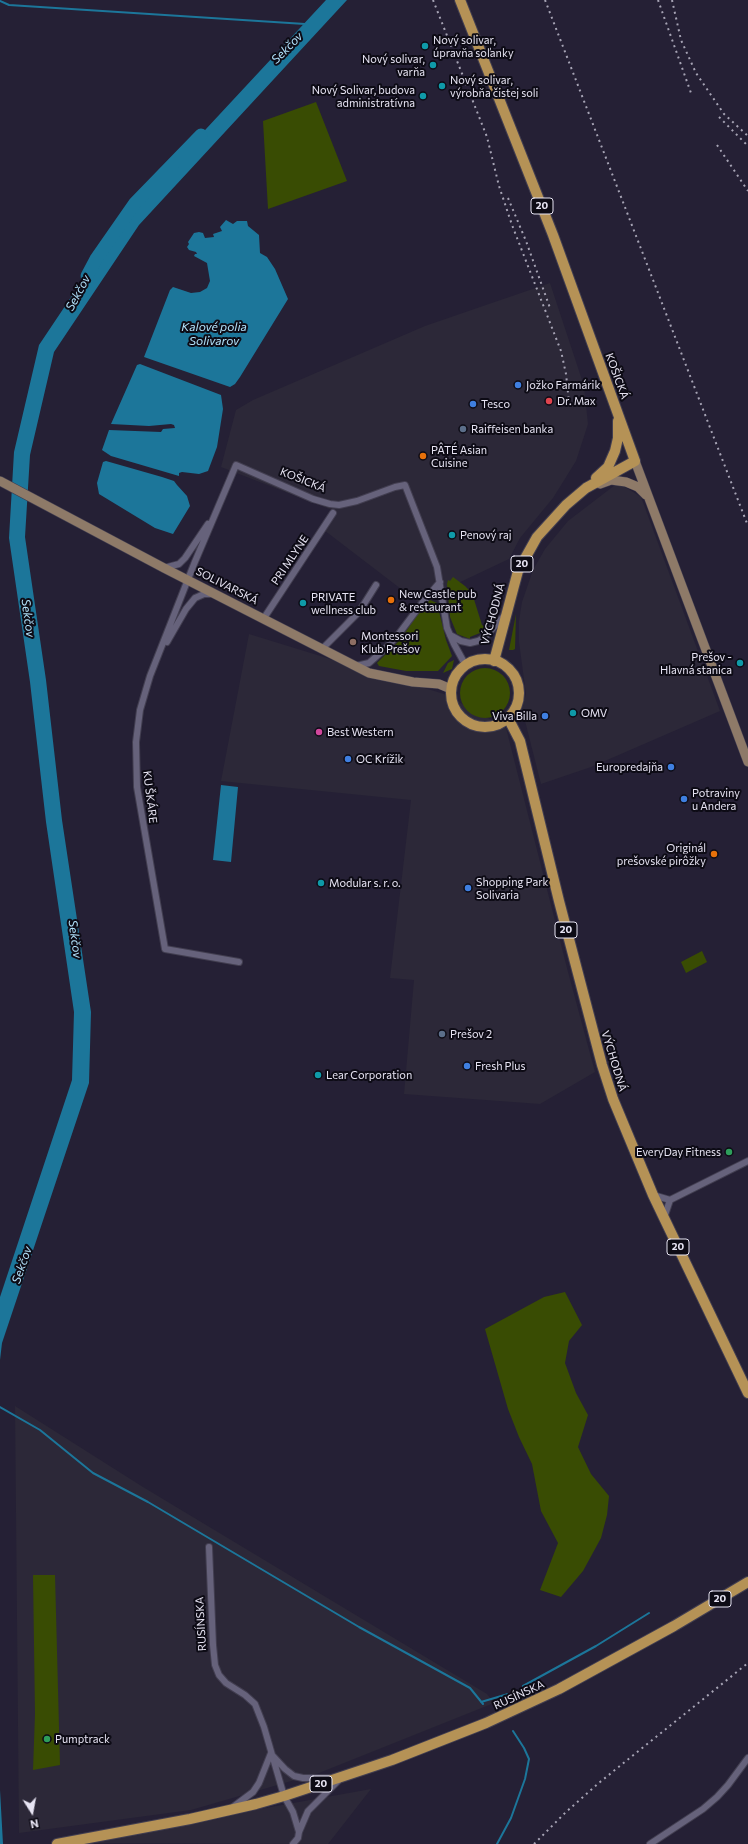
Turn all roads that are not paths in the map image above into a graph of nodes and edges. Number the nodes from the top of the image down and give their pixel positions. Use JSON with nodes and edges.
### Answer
{"nodes":[{"id":1,"x":460,"y":0,"type":"edge"},
{"id":2,"x":618,"y":414,"type":"junction"},
{"id":3,"x":635,"y":461,"type":"junction"},
{"id":4,"x":0,"y":481,"type":"edge"},
{"id":5,"x":586,"y":488,"type":"junction"},
{"id":6,"x":649,"y":499,"type":"junction"},
{"id":7,"x":218,"y":507,"type":"junction"},
{"id":8,"x":333,"y":513,"type":"dead end"},
{"id":9,"x":164,"y":568,"type":"junction"},
{"id":10,"x":189,"y":580,"type":"junction"},
{"id":11,"x":440,"y":582,"type":"junction"},
{"id":12,"x":376,"y":585,"type":"dead end"},
{"id":13,"x":219,"y":596,"type":"junction"},
{"id":14,"x":505,"y":615,"type":"junction"},
{"id":15,"x":264,"y":618,"type":"junction"},
{"id":16,"x":450,"y":634,"type":"junction"},
{"id":17,"x":322,"y":648,"type":"junction"},
{"id":18,"x":494,"y":661,"type":"junction"},
{"id":19,"x":156,"y":662,"type":"junction"},
{"id":20,"x":356,"y":666,"type":"junction"},
{"id":21,"x":466,"y":666,"type":"junction"},
{"id":22,"x":451,"y":689,"type":"junction"},
{"id":23,"x":508,"y":718,"type":"junction"},
{"id":24,"x":748,"y":762,"type":"edge"},
{"id":25,"x":239,"y":962,"type":"dead end"},
{"id":26,"x":748,"y":1161,"type":"edge"},
{"id":27,"x":653,"y":1195,"type":"junction"},
{"id":28,"x":670,"y":1200,"type":"junction"},
{"id":29,"x":664,"y":1218,"type":"junction"},
{"id":30,"x":748,"y":1393,"type":"edge"},
{"id":31,"x":209,"y":1547,"type":"dead end"},
{"id":32,"x":748,"y":1582,"type":"edge"},
{"id":33,"x":271,"y":1753,"type":"junction"},
{"id":34,"x":748,"y":1758,"type":"edge"},
{"id":35,"x":341,"y":1778,"type":"junction"},
{"id":36,"x":284,"y":1796,"type":"junction"},
{"id":37,"x":230,"y":1810,"type":"junction"},
{"id":38,"x":299,"y":1832,"type":"junction"},
{"id":39,"x":57,"y":1844,"type":"edge"},
{"id":40,"x":293,"y":1844,"type":"edge"},
{"id":41,"x":650,"y":1844,"type":"edge"}],
"edges":[{"from":1,"to":2,"type":"main road","name":"KOŠICKÁ","number":"20"},
{"from":2,"to":3,"type":"main road","name":"KOŠICKÁ","number":"20"},
{"from":2,"to":5,"type":"main road"},
{"from":3,"to":5,"type":"main road","name":"VÝCHODNÁ","number":"20"},
{"from":3,"to":6,"type":"street","name":"KOŠICKÁ"},
{"from":4,"to":9,"type":"street","name":"SOLIVARSKÁ"},
{"from":5,"to":6,"type":"street"},
{"from":5,"to":14,"type":"main road","name":"VÝCHODNÁ","number":"20"},
{"from":6,"to":24,"type":"street","name":"KOŠICKÁ"},
{"from":7,"to":9,"type":"street"},
{"from":7,"to":10,"type":"street","name":"KOŠICKÁ"},
{"from":7,"to":11,"type":"street","name":"KOŠICKÁ"},
{"from":8,"to":15,"type":"street","name":"PRI MLYNE"},
{"from":9,"to":10,"type":"street","name":"SOLIVARSKÁ"},
{"from":10,"to":13,"type":"street","name":"SOLIVARSKÁ"},
{"from":10,"to":19,"type":"street","name":"KU ŠKÁRE"},
{"from":11,"to":16,"type":"street"},
{"from":11,"to":20,"type":"street"},
{"from":12,"to":17,"type":"street"},
{"from":13,"to":15,"type":"street","name":"SOLIVARSKÁ"},
{"from":13,"to":19,"type":"street"},
{"from":14,"to":16,"type":"street"},
{"from":14,"to":18,"type":"main road","name":"VÝCHODNÁ","number":"20"},
{"from":15,"to":17,"type":"street","name":"SOLIVARSKÁ"},
{"from":16,"to":21,"type":"street"},
{"from":17,"to":20,"type":"street","name":"SOLIVARSKÁ"},
{"from":18,"to":21,"type":"main road"},
{"from":18,"to":23,"type":"main road"},
{"from":19,"to":25,"type":"street","name":"KU ŠKÁRE"},
{"from":20,"to":22,"type":"street","name":"SOLIVARSKÁ"},
{"from":21,"to":22,"type":"main road"},
{"from":22,"to":23,"type":"main road"},
{"from":23,"to":27,"type":"main road","name":"VÝCHODNÁ","number":"20"},
{"from":26,"to":28,"type":"street"},
{"from":27,"to":28,"type":"street"},
{"from":27,"to":29,"type":"main road","name":"VÝCHODNÁ","number":"20"},
{"from":28,"to":29,"type":"street"},
{"from":29,"to":30,"type":"main road","name":"VÝCHODNÁ","number":"20"},
{"from":31,"to":33,"type":"street","name":"RUSÍNSKA"},
{"from":32,"to":35,"type":"main road","name":"RUSÍNSKA","number":"20"},
{"from":33,"to":35,"type":"street"},
{"from":33,"to":36,"type":"street","name":"RUSÍNSKA"},
{"from":33,"to":37,"type":"street"},
{"from":34,"to":41,"type":"street"},
{"from":35,"to":36,"type":"main road","name":"RUSÍNSKA","number":"20"},
{"from":35,"to":38,"type":"street"},
{"from":36,"to":37,"type":"main road","name":"RUSÍNSKA","number":"20"},
{"from":36,"to":38,"type":"street"},
{"from":37,"to":39,"type":"main road","name":"RUSÍNSKA","number":"20"},
{"from":38,"to":40,"type":"street"}]}
